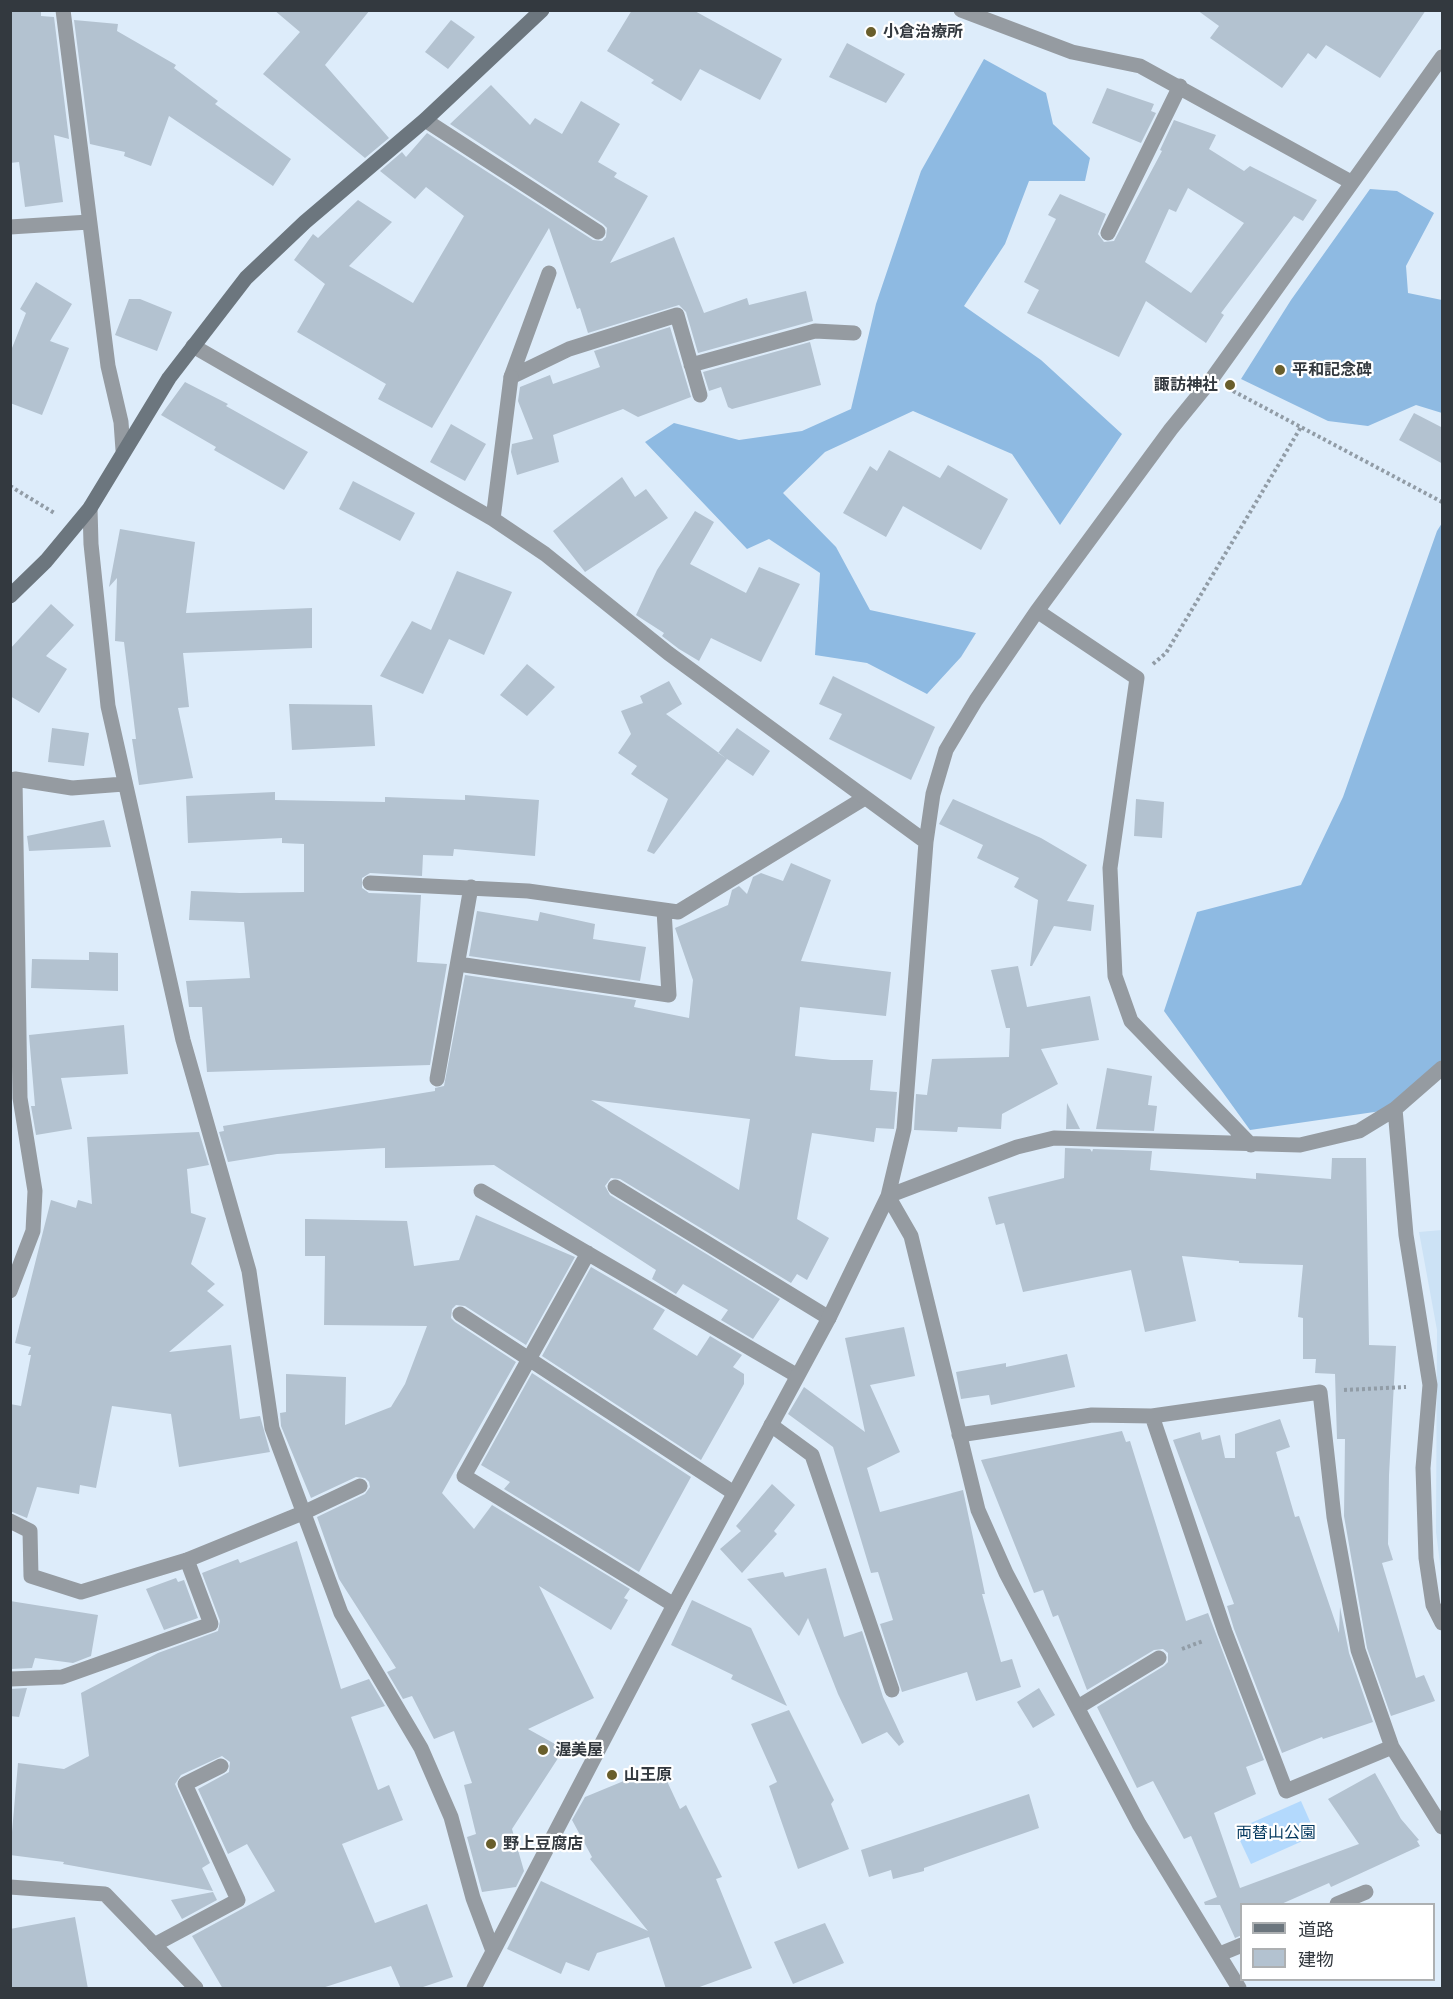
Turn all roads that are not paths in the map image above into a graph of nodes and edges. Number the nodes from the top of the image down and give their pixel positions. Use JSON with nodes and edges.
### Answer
{"nodes":[{"id":1,"x":63,"y":10,"type":"edge"},
{"id":2,"x":542,"y":10,"type":"edge"},
{"id":3,"x":961,"y":10,"type":"edge"},
{"id":4,"x":1443,"y":57,"type":"edge"},
{"id":5,"x":1180,"y":86,"type":"junction"},
{"id":6,"x":425,"y":120,"type":"junction"},
{"id":7,"x":1351,"y":182,"type":"junction"},
{"id":8,"x":89,"y":222,"type":"junction"},
{"id":9,"x":10,"y":227,"type":"edge"},
{"id":10,"x":598,"y":231,"type":"dead end"},
{"id":11,"x":1108,"y":233,"type":"dead end"},
{"id":12,"x":549,"y":273,"type":"dead end"},
{"id":13,"x":854,"y":333,"type":"dead end"},
{"id":14,"x":193,"y":346,"type":"junction"},
{"id":15,"x":691,"y":365,"type":"junction"},
{"id":16,"x":512,"y":377,"type":"junction"},
{"id":17,"x":700,"y":395,"type":"dead end"},
{"id":18,"x":123,"y":450,"type":"junction"},
{"id":19,"x":90,"y":508,"type":"junction"},
{"id":20,"x":493,"y":519,"type":"junction"},
{"id":21,"x":10,"y":596,"type":"edge"},
{"id":22,"x":1037,"y":610,"type":"junction"},
{"id":23,"x":124,"y":784,"type":"junction"},
{"id":24,"x":863,"y":799,"type":"junction"},
{"id":25,"x":926,"y":842,"type":"junction"},
{"id":26,"x":370,"y":883,"type":"dead end"},
{"id":27,"x":471,"y":887,"type":"junction"},
{"id":28,"x":664,"y":910,"type":"junction"},
{"id":29,"x":458,"y":964,"type":"junction"},
{"id":30,"x":1443,"y":1068,"type":"edge"},
{"id":31,"x":437,"y":1079,"type":"dead end"},
{"id":32,"x":1395,"y":1109,"type":"junction"},
{"id":33,"x":1251,"y":1145,"type":"junction"},
{"id":34,"x":615,"y":1187,"type":"dead end"},
{"id":35,"x":482,"y":1191,"type":"dead end"},
{"id":36,"x":888,"y":1196,"type":"junction"},
{"id":37,"x":588,"y":1253,"type":"junction"},
{"id":38,"x":11,"y":1289,"type":"edge"},
{"id":39,"x":460,"y":1314,"type":"dead end"},
{"id":40,"x":829,"y":1318,"type":"junction"},
{"id":41,"x":530,"y":1359,"type":"junction"},
{"id":42,"x":796,"y":1375,"type":"junction"},
{"id":43,"x":1152,"y":1416,"type":"junction"},
{"id":44,"x":771,"y":1425,"type":"junction"},
{"id":45,"x":959,"y":1435,"type":"junction"},
{"id":46,"x":360,"y":1486,"type":"dead end"},
{"id":47,"x":734,"y":1493,"type":"junction"},
{"id":48,"x":305,"y":1512,"type":"junction"},
{"id":49,"x":10,"y":1521,"type":"edge"},
{"id":50,"x":187,"y":1560,"type":"junction"},
{"id":51,"x":674,"y":1605,"type":"junction"},
{"id":52,"x":1443,"y":1623,"type":"edge"},
{"id":53,"x":1159,"y":1658,"type":"road end"},
{"id":54,"x":10,"y":1679,"type":"edge"},
{"id":55,"x":892,"y":1690,"type":"dead end"},
{"id":56,"x":1078,"y":1707,"type":"junction"},
{"id":57,"x":1392,"y":1747,"type":"junction"},
{"id":58,"x":221,"y":1766,"type":"dead end"},
{"id":59,"x":1443,"y":1827,"type":"edge"},
{"id":60,"x":10,"y":1887,"type":"edge"},
{"id":61,"x":1366,"y":1892,"type":"dead end"},
{"id":62,"x":1341,"y":1903,"type":"edge"},
{"id":63,"x":154,"y":1945,"type":"junction"},
{"id":64,"x":1240,"y":1946,"type":"edge"},
{"id":65,"x":493,"y":1951,"type":"junction"},
{"id":66,"x":1220,"y":1954,"type":"junction"},
{"id":67,"x":484,"y":1981,"type":"edge"},
{"id":68,"x":196,"y":1989,"type":"edge"},
{"id":69,"x":474,"y":1989,"type":"edge"},
{"id":70,"x":1239,"y":1989,"type":"edge"}],
"edges":[{"from":1,"to":8,"type":"street"},
{"from":2,"to":6,"type":"street"},
{"from":3,"to":5,"type":"street"},
{"from":4,"to":7,"type":"street"},
{"from":5,"to":7,"type":"street"},
{"from":5,"to":11,"type":"street"},
{"from":6,"to":10,"type":"street"},
{"from":6,"to":14,"type":"street"},
{"from":7,"to":22,"type":"street"},
{"from":8,"to":9,"type":"street"},
{"from":8,"to":18,"type":"street"},
{"from":12,"to":16,"type":"street"},
{"from":13,"to":15,"type":"street"},
{"from":14,"to":18,"type":"street"},
{"from":14,"to":20,"type":"street"},
{"from":15,"to":16,"type":"street"},
{"from":15,"to":17,"type":"street"},
{"from":16,"to":20,"type":"street"},
{"from":18,"to":19,"type":"street"},
{"from":19,"to":21,"type":"street"},
{"from":19,"to":23,"type":"street"},
{"from":20,"to":24,"type":"street"},
{"from":22,"to":25,"type":"street"},
{"from":22,"to":33,"type":"street"},
{"from":23,"to":38,"type":"street"},
{"from":23,"to":48,"type":"street"},
{"from":24,"to":25,"type":"street"},
{"from":24,"to":28,"type":"street"},
{"from":25,"to":36,"type":"street"},
{"from":26,"to":27,"type":"street"},
{"from":27,"to":28,"type":"street"},
{"from":27,"to":29,"type":"street"},
{"from":28,"to":29,"type":"street"},
{"from":29,"to":31,"type":"street"},
{"from":30,"to":32,"type":"street"},
{"from":32,"to":33,"type":"street"},
{"from":32,"to":52,"type":"street"},
{"from":33,"to":36,"type":"street"},
{"from":34,"to":40,"type":"street"},
{"from":35,"to":37,"type":"street"},
{"from":36,"to":40,"type":"street"},
{"from":36,"to":45,"type":"street"},
{"from":37,"to":41,"type":"street"},
{"from":37,"to":42,"type":"street"},
{"from":39,"to":41,"type":"street"},
{"from":40,"to":42,"type":"street"},
{"from":41,"to":47,"type":"street"},
{"from":41,"to":51,"type":"street"},
{"from":42,"to":44,"type":"street"},
{"from":43,"to":45,"type":"street"},
{"from":43,"to":57,"type":"street"},
{"from":43,"to":57,"type":"street"},
{"from":44,"to":47,"type":"street"},
{"from":44,"to":55,"type":"street"},
{"from":45,"to":56,"type":"street"},
{"from":46,"to":48,"type":"street"},
{"from":47,"to":51,"type":"street"},
{"from":48,"to":50,"type":"street"},
{"from":48,"to":65,"type":"street"},
{"from":49,"to":50,"type":"street"},
{"from":50,"to":54,"type":"street"},
{"from":51,"to":65,"type":"street"},
{"from":53,"to":56,"type":"street"},
{"from":56,"to":66,"type":"street"},
{"from":57,"to":59,"type":"street"},
{"from":58,"to":63,"type":"street"},
{"from":60,"to":63,"type":"street"},
{"from":61,"to":62,"type":"street"},
{"from":63,"to":68,"type":"street"},
{"from":64,"to":66,"type":"street"},
{"from":65,"to":67,"type":"street"},
{"from":66,"to":70,"type":"street"},
{"from":67,"to":69,"type":"street"}]}
